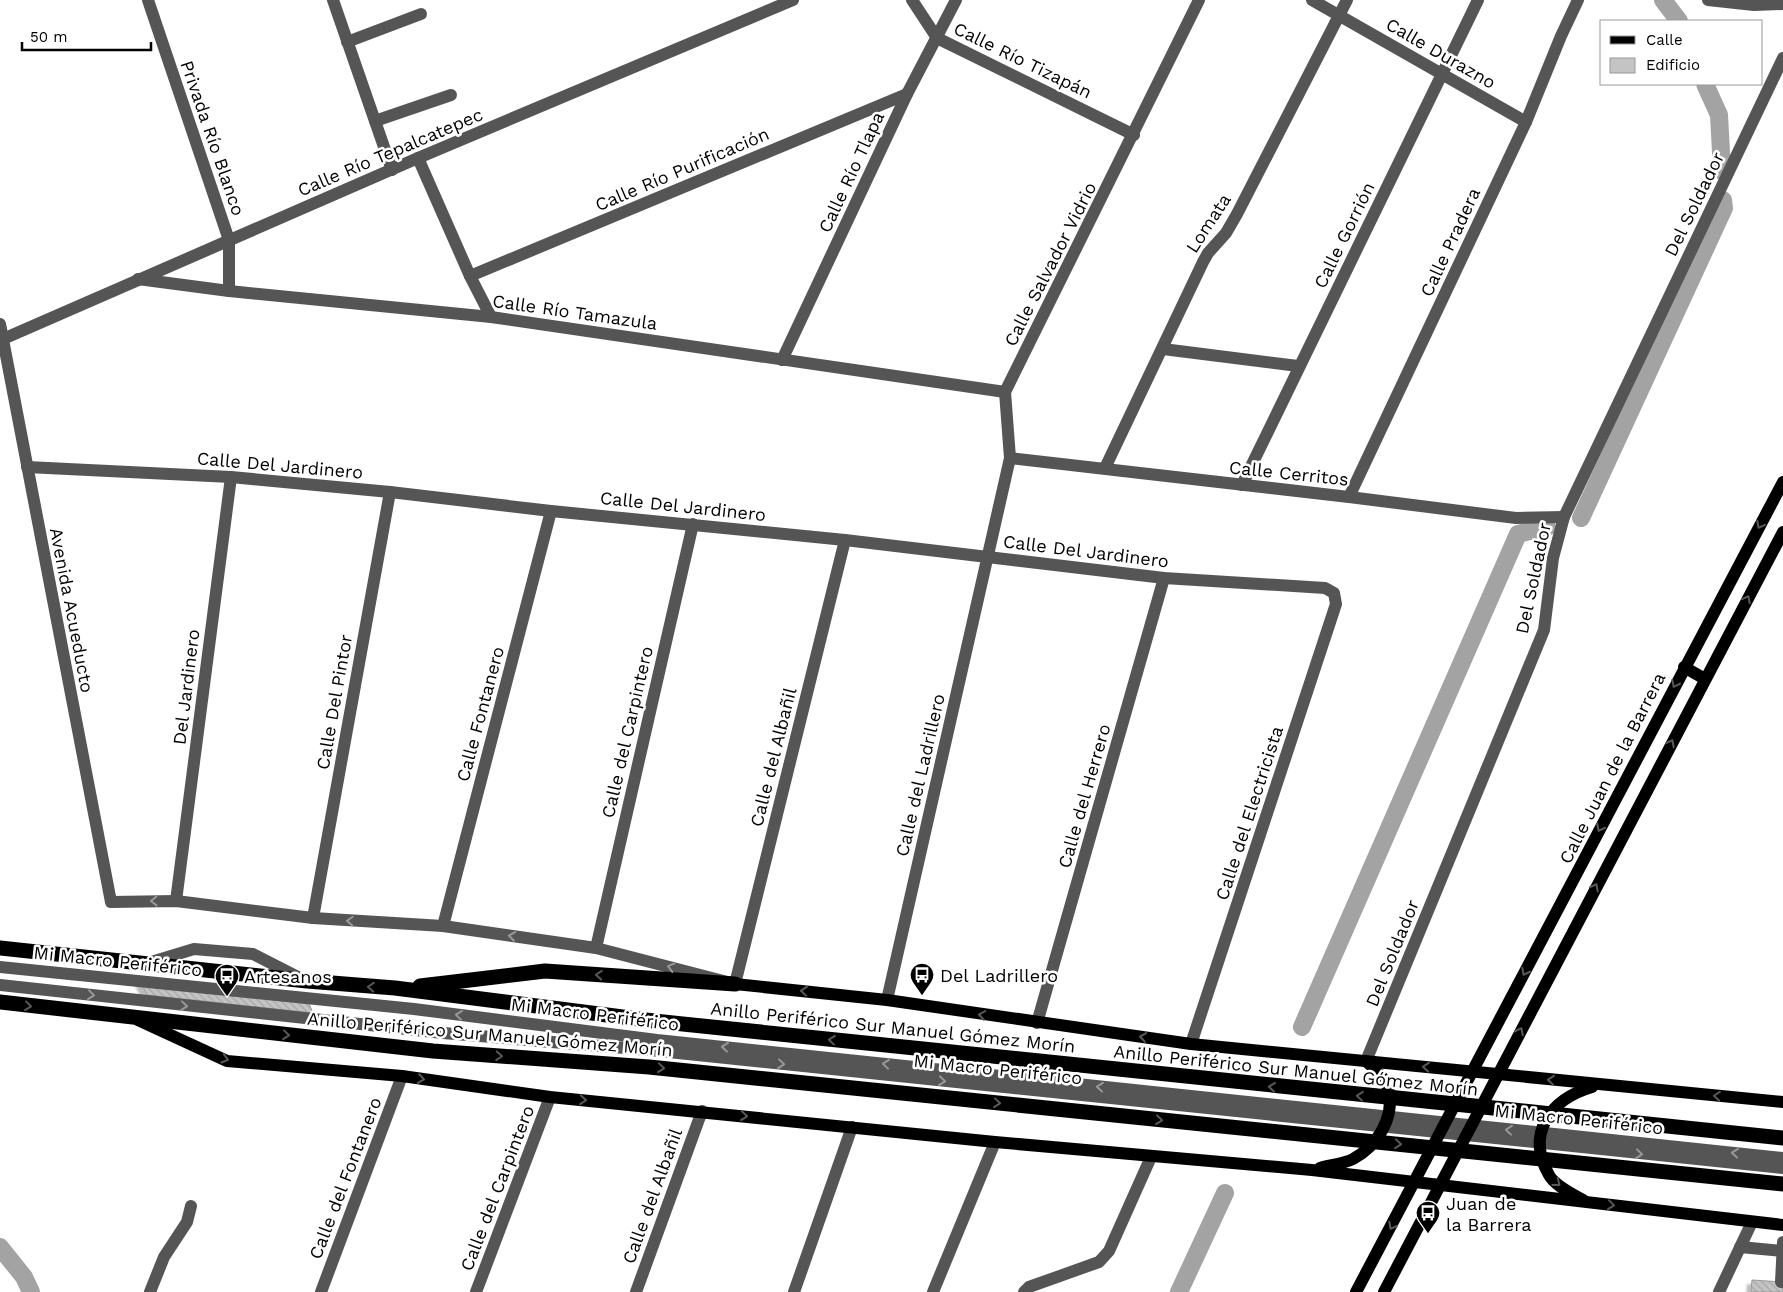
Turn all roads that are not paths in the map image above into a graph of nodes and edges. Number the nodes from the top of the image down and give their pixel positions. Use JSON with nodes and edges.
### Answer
{"nodes":[{"id":1,"x":148,"y":0,"type":"edge"},
{"id":2,"x":332,"y":0,"type":"edge"},
{"id":3,"x":793,"y":0,"type":"edge"},
{"id":4,"x":912,"y":0,"type":"edge"},
{"id":5,"x":956,"y":0,"type":"edge"},
{"id":6,"x":1199,"y":0,"type":"edge"},
{"id":7,"x":1312,"y":0,"type":"edge"},
{"id":8,"x":1347,"y":0,"type":"edge"},
{"id":9,"x":1478,"y":0,"type":"edge"},
{"id":10,"x":1578,"y":0,"type":"edge"},
{"id":11,"x":1708,"y":0,"type":"edge"},
{"id":12,"x":1727,"y":1,"type":"edge"},
{"id":13,"x":1783,"y":4,"type":"edge"},
{"id":14,"x":421,"y":14,"type":"dead end"},
{"id":15,"x":1339,"y":16,"type":"junction"},
{"id":16,"x":937,"y":38,"type":"junction"},
{"id":17,"x":347,"y":42,"type":"junction"},
{"id":18,"x":1783,"y":58,"type":"edge"},
{"id":19,"x":1443,"y":74,"type":"junction"},
{"id":20,"x":907,"y":94,"type":"junction"},
{"id":21,"x":451,"y":95,"type":"dead end"},
{"id":22,"x":375,"y":121,"type":"junction"},
{"id":23,"x":1526,"y":122,"type":"junction"},
{"id":24,"x":1134,"y":135,"type":"junction"},
{"id":25,"x":418,"y":158,"type":"junction"},
{"id":26,"x":392,"y":170,"type":"junction"},
{"id":27,"x":229,"y":240,"type":"junction"},
{"id":28,"x":470,"y":276,"type":"junction"},
{"id":29,"x":138,"y":279,"type":"junction"},
{"id":30,"x":230,"y":290,"type":"junction"},
{"id":31,"x":491,"y":317,"type":"junction"},
{"id":32,"x":0,"y":324,"type":"edge"},
{"id":33,"x":3,"y":339,"type":"junction"},
{"id":34,"x":1163,"y":349,"type":"junction"},
{"id":35,"x":782,"y":360,"type":"junction"},
{"id":36,"x":1298,"y":366,"type":"junction"},
{"id":37,"x":1006,"y":392,"type":"junction"},
{"id":38,"x":1010,"y":458,"type":"junction"},
{"id":39,"x":27,"y":467,"type":"junction"},
{"id":40,"x":1105,"y":468,"type":"junction"},
{"id":41,"x":231,"y":477,"type":"junction"},
{"id":42,"x":1783,"y":482,"type":"edge"},
{"id":43,"x":1242,"y":486,"type":"junction"},
{"id":44,"x":390,"y":492,"type":"junction"},
{"id":45,"x":1349,"y":497,"type":"junction"},
{"id":46,"x":551,"y":511,"type":"junction"},
{"id":47,"x":1564,"y":517,"type":"junction"},
{"id":48,"x":692,"y":524,"type":"junction"},
{"id":49,"x":1783,"y":532,"type":"edge"},
{"id":50,"x":845,"y":540,"type":"junction"},
{"id":51,"x":1747,"y":549,"type":"junction"},
{"id":52,"x":988,"y":557,"type":"junction"},
{"id":53,"x":1768,"y":560,"type":"junction"},
{"id":54,"x":1164,"y":578,"type":"junction"},
{"id":55,"x":1334,"y":593,"type":"joint"},
{"id":56,"x":1684,"y":667,"type":"junction"},
{"id":57,"x":1705,"y":678,"type":"junction"},
{"id":58,"x":176,"y":901,"type":"junction"},
{"id":59,"x":313,"y":918,"type":"junction"},
{"id":60,"x":443,"y":926,"type":"junction"},
{"id":61,"x":0,"y":948,"type":"edge"},
{"id":62,"x":596,"y":948,"type":"junction"},
{"id":63,"x":145,"y":964,"type":"junction"},
{"id":64,"x":0,"y":967,"type":"edge"},
{"id":65,"x":307,"y":981,"type":"junction"},
{"id":66,"x":735,"y":984,"type":"junction"},
{"id":67,"x":0,"y":985,"type":"edge"},
{"id":68,"x":395,"y":988,"type":"junction"},
{"id":69,"x":887,"y":1000,"type":"junction"},
{"id":70,"x":0,"y":1002,"type":"edge"},
{"id":71,"x":133,"y":1018,"type":"junction"},
{"id":72,"x":1037,"y":1023,"type":"junction"},
{"id":73,"x":1191,"y":1044,"type":"junction"},
{"id":74,"x":1366,"y":1061,"type":"junction"},
{"id":75,"x":1474,"y":1071,"type":"junction"},
{"id":76,"x":1498,"y":1074,"type":"junction"},
{"id":77,"x":402,"y":1076,"type":"junction"},
{"id":78,"x":1600,"y":1085,"type":"junction"},
{"id":79,"x":550,"y":1097,"type":"junction"},
{"id":80,"x":1783,"y":1102,"type":"edge"},
{"id":81,"x":702,"y":1111,"type":"junction"},
{"id":82,"x":1340,"y":1118,"type":"junction"},
{"id":83,"x":852,"y":1127,"type":"junction"},
{"id":84,"x":1783,"y":1138,"type":"edge"},
{"id":85,"x":995,"y":1142,"type":"junction"},
{"id":86,"x":1591,"y":1143,"type":"junction"},
{"id":87,"x":1151,"y":1157,"type":"junction"},
{"id":88,"x":1783,"y":1158,"type":"edge"},
{"id":89,"x":1783,"y":1168,"type":"edge"},
{"id":90,"x":1312,"y":1170,"type":"junction"},
{"id":91,"x":1415,"y":1183,"type":"junction"},
{"id":92,"x":1783,"y":1184,"type":"edge"},
{"id":93,"x":1441,"y":1186,"type":"junction"},
{"id":94,"x":1586,"y":1202,"type":"junction"},
{"id":95,"x":191,"y":1206,"type":"dead end"},
{"id":96,"x":1752,"y":1222,"type":"junction"},
{"id":97,"x":1783,"y":1225,"type":"edge"},
{"id":98,"x":1783,"y":1242,"type":"edge"},
{"id":99,"x":1740,"y":1247,"type":"junction"},
{"id":100,"x":1783,"y":1251,"type":"edge"},
{"id":101,"x":1781,"y":1282,"type":"dead end"},
{"id":102,"x":150,"y":1292,"type":"edge"},
{"id":103,"x":320,"y":1292,"type":"edge"},
{"id":104,"x":476,"y":1292,"type":"edge"},
{"id":105,"x":636,"y":1292,"type":"edge"},
{"id":106,"x":794,"y":1292,"type":"edge"},
{"id":107,"x":933,"y":1292,"type":"edge"},
{"id":108,"x":1024,"y":1292,"type":"edge"},
{"id":109,"x":1356,"y":1292,"type":"edge"},
{"id":110,"x":1384,"y":1292,"type":"edge"},
{"id":111,"x":1719,"y":1292,"type":"edge"}],
"edges":[{"from":1,"to":27,"type":"street","name":"Privada Río Blanco"},
{"from":2,"to":17,"type":"street"},
{"from":3,"to":25,"type":"street","name":"Calle Río Tepalcatepec"},
{"from":4,"to":16,"type":"street","name":"Calle Río Tizapán"},
{"from":5,"to":16,"type":"street","name":"Calle Río Tlapa"},
{"from":6,"to":24,"type":"street","name":"Calle Salvador Vidrio"},
{"from":7,"to":15,"type":"street","name":"Calle Durazno"},
{"from":8,"to":15,"type":"street","name":"Lomata"},
{"from":9,"to":19,"type":"street","name":"Calle Gorrión"},
{"from":10,"to":23,"type":"street","name":"Calle Pradera"},
{"from":11,"to":12,"type":"street"},
{"from":12,"to":13,"type":"street"},
{"from":14,"to":17,"type":"street"},
{"from":15,"to":19,"type":"street","name":"Calle Durazno"},
{"from":15,"to":34,"type":"street","name":"Lomata"},
{"from":16,"to":20,"type":"street","name":"Calle Río Tlapa"},
{"from":16,"to":24,"type":"street","name":"Calle Río Tizapán"},
{"from":17,"to":22,"type":"street"},
{"from":18,"to":47,"type":"street","name":"Del Soldador"},
{"from":19,"to":23,"type":"street","name":"Calle Durazno"},
{"from":19,"to":36,"type":"street","name":"Calle Gorrión"},
{"from":20,"to":28,"type":"street","name":"Calle Río Purificación"},
{"from":20,"to":35,"type":"street","name":"Calle Río Tlapa"},
{"from":21,"to":22,"type":"street"},
{"from":22,"to":26,"type":"street"},
{"from":23,"to":45,"type":"street","name":"Calle Pradera"},
{"from":24,"to":37,"type":"street","name":"Calle Salvador Vidrio"},
{"from":25,"to":26,"type":"street","name":"Calle Río Tepalcatepec"},
{"from":25,"to":28,"type":"street"},
{"from":26,"to":27,"type":"street","name":"Calle Río Tepalcatepec"},
{"from":27,"to":29,"type":"street","name":"Calle Río Tepalcatepec"},
{"from":27,"to":30,"type":"street","name":"Privada Río Blanco"},
{"from":28,"to":31,"type":"street"},
{"from":29,"to":30,"type":"street","name":"Calle Río Tamazula"},
{"from":29,"to":33,"type":"street","name":"Calle Río Tepalcatepec"},
{"from":30,"to":31,"type":"street","name":"Calle Río Tamazula"},
{"from":31,"to":35,"type":"street","name":"Calle Río Tamazula"},
{"from":32,"to":33,"type":"street","name":"Avenida Acueducto"},
{"from":33,"to":39,"type":"street","name":"Avenida Acueducto"},
{"from":34,"to":36,"type":"street"},
{"from":34,"to":40,"type":"street","name":"Lomata"},
{"from":35,"to":37,"type":"street","name":"Calle Río Tamazula"},
{"from":36,"to":43,"type":"street","name":"Calle Gorrión"},
{"from":37,"to":38,"type":"street","name":"Calle Salvador Vidrio"},
{"from":38,"to":40,"type":"street","name":"Calle Cerritos"},
{"from":38,"to":52,"type":"street","name":"Calle Salvador Vidrio"},
{"from":39,"to":41,"type":"street","name":"Calle Del Jardinero"},
{"from":58,"to":39,"type":"street","name":"Avenida Acueducto","one_way":true},
{"from":40,"to":43,"type":"street","name":"Calle Cerritos"},
{"from":41,"to":44,"type":"street","name":"Calle Del Jardinero"},
{"from":41,"to":58,"type":"street","name":"Del Jardinero"},
{"from":42,"to":51,"type":"main road","name":"Calle Juan de la Barrera","one_way":true},
{"from":43,"to":45,"type":"street","name":"Calle Cerritos"},
{"from":44,"to":46,"type":"street","name":"Calle Del Jardinero"},
{"from":44,"to":59,"type":"street","name":"Calle Del Pintor"},
{"from":45,"to":47,"type":"street","name":"Calle Cerritos"},
{"from":46,"to":48,"type":"street","name":"Calle Del Jardinero"},
{"from":46,"to":60,"type":"street","name":"Calle Fontanero"},
{"from":47,"to":74,"type":"street","name":"Del Soldador"},
{"from":48,"to":50,"type":"street","name":"Calle Del Jardinero"},
{"from":48,"to":62,"type":"street","name":"Calle del Carpintero"},
{"from":49,"to":53,"type":"main road"},
{"from":50,"to":52,"type":"street","name":"Calle Del Jardinero"},
{"from":50,"to":66,"type":"street","name":"Calle del Albañil"},
{"from":51,"to":53,"type":"main road"},
{"from":51,"to":56,"type":"main road","name":"Calle Juan de la Barrera"},
{"from":52,"to":54,"type":"street","name":"Calle Del Jardinero"},
{"from":52,"to":69,"type":"street","name":"Calle del Ladrillero"},
{"from":57,"to":53,"type":"main road","one_way":true},
{"from":54,"to":55,"type":"street","name":"Calle Del Jardinero"},
{"from":54,"to":72,"type":"street","name":"Calle del Herrero"},
{"from":55,"to":73,"type":"street","name":"Calle del Electricista"},
{"from":56,"to":57,"type":"main road"},
{"from":56,"to":75,"type":"main road","name":"Calle Juan de la Barrera","one_way":true},
{"from":76,"to":57,"type":"main road","one_way":true},
{"from":58,"to":59,"type":"street"},
{"from":60,"to":59,"type":"street","one_way":true},
{"from":62,"to":60,"type":"street","one_way":true},
{"from":61,"to":63,"type":"highway","name":"Anillo Periférico Sur Manuel Gómez Morín"},
{"from":66,"to":62,"type":"street","one_way":true},
{"from":63,"to":65,"type":"highway","name":"Anillo Periférico Sur Manuel Gómez Morín"},
{"from":63,"to":65,"type":"street"},
{"from":82,"to":64,"type":"street","name":"Mi Macro Periférico","one_way":true},
{"from":68,"to":65,"type":"highway","name":"Anillo Periférico Sur Manuel Gómez Morín","one_way":true},
{"from":66,"to":68,"type":"highway","one_way":true},
{"from":69,"to":66,"type":"main road","one_way":true},
{"from":67,"to":82,"type":"street","name":"Mi Macro Periférico","one_way":true},
{"from":84,"to":68,"type":"highway","name":"Anillo Periférico Sur Manuel Gómez Morín","one_way":true},
{"from":72,"to":69,"type":"main road","one_way":true},
{"from":70,"to":71,"type":"highway","name":"Anillo Periférico Sur Manuel Gómez Morín","one_way":true},
{"from":71,"to":77,"type":"main road","one_way":true},
{"from":71,"to":92,"type":"highway","name":"Anillo Periférico Sur Manuel Gómez Morín","one_way":true},
{"from":73,"to":72,"type":"main road","one_way":true},
{"from":73,"to":74,"type":"main road"},
{"from":75,"to":74,"type":"main road","one_way":true},
{"from":74,"to":90,"type":"main road"},
{"from":75,"to":76,"type":"main road"},
{"from":75,"to":91,"type":"main road","name":"Calle Juan de la Barrera"},
{"from":78,"to":76,"type":"main road","one_way":true},
{"from":76,"to":93,"type":"main road"},
{"from":77,"to":79,"type":"main road","one_way":true},
{"from":77,"to":103,"type":"street","name":"Calle del Fontanero"},
{"from":80,"to":78,"type":"main road","one_way":true},
{"from":78,"to":94,"type":"main road","one_way":true},
{"from":79,"to":81,"type":"main road","one_way":true},
{"from":79,"to":104,"type":"street","name":"Calle del Carpintero"},
{"from":81,"to":83,"type":"main road","one_way":true},
{"from":81,"to":105,"type":"street","name":"Calle del Albañil"},
{"from":82,"to":86,"type":"street","name":"Mi Macro Periférico"},
{"from":83,"to":85,"type":"main road"},
{"from":83,"to":106,"type":"street"},
{"from":85,"to":87,"type":"main road"},
{"from":85,"to":107,"type":"street"},
{"from":88,"to":86,"type":"street","name":"Mi Macro Periférico","one_way":true},
{"from":86,"to":89,"type":"street","name":"Mi Macro Periférico","one_way":true},
{"from":87,"to":90,"type":"main road"},
{"from":87,"to":108,"type":"street"},
{"from":90,"to":91,"type":"main road"},
{"from":91,"to":93,"type":"main road"},
{"from":91,"to":109,"type":"main road","name":"Calle Juan de la Barrera","one_way":true},
{"from":93,"to":94,"type":"main road"},
{"from":93,"to":110,"type":"main road"},
{"from":94,"to":96,"type":"main road","one_way":true},
{"from":95,"to":102,"type":"street"},
{"from":96,"to":97,"type":"main road"},
{"from":96,"to":99,"type":"street"},
{"from":98,"to":100,"type":"street"},
{"from":99,"to":100,"type":"street"},
{"from":99,"to":111,"type":"street"},
{"from":100,"to":101,"type":"street"}]}
